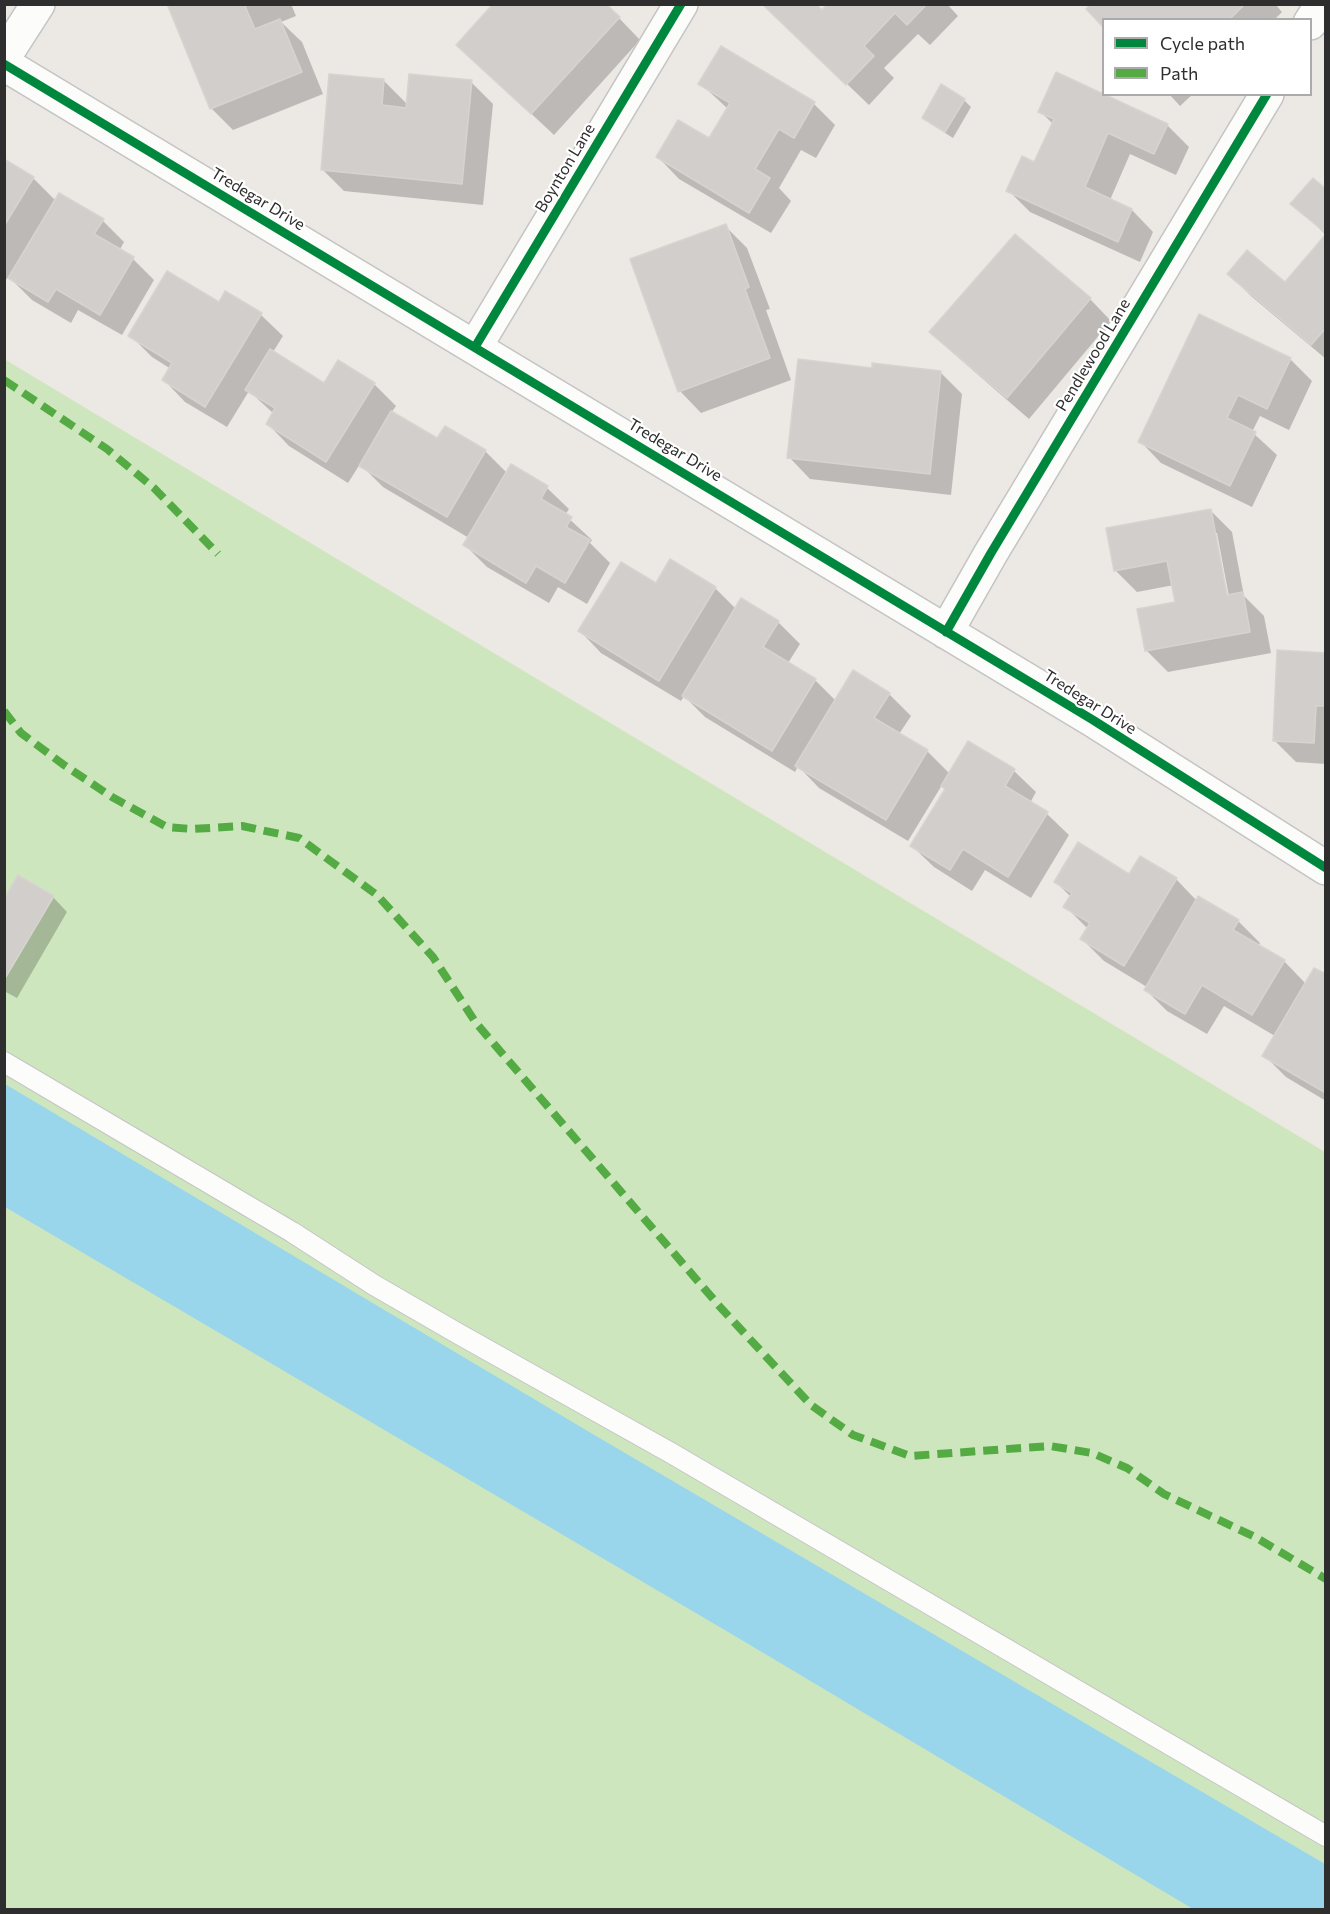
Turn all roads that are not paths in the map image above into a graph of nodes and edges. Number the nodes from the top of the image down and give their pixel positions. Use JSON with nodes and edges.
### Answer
{"nodes":[{"id":1,"x":38,"y":4,"type":"edge"},
{"id":2,"x":681,"y":4,"type":"edge"},
{"id":3,"x":1322,"y":4,"type":"edge"},
{"id":4,"x":1312,"y":21,"type":"edge"},
{"id":5,"x":4,"y":57,"type":"edge"},
{"id":6,"x":4,"y":64,"type":"edge"},
{"id":7,"x":1267,"y":96,"type":"edge"},
{"id":8,"x":475,"y":347,"type":"junction"},
{"id":9,"x":946,"y":632,"type":"junction"},
{"id":10,"x":1326,"y":868,"type":"edge"},
{"id":11,"x":4,"y":1062,"type":"edge"},
{"id":12,"x":1326,"y":1836,"type":"edge"}],
"edges":[{"from":1,"to":5,"type":"street"},
{"from":2,"to":8,"type":"street","name":"Boynton Lane"},
{"from":3,"to":4,"type":"street"},
{"from":6,"to":8,"type":"street","name":"Tredegar Drive"},
{"from":7,"to":9,"type":"street","name":"Pendlewood Lane"},
{"from":8,"to":9,"type":"street","name":"Tredegar Drive"},
{"from":9,"to":10,"type":"street","name":"Tredegar Drive"},
{"from":11,"to":12,"type":"lane"}]}
